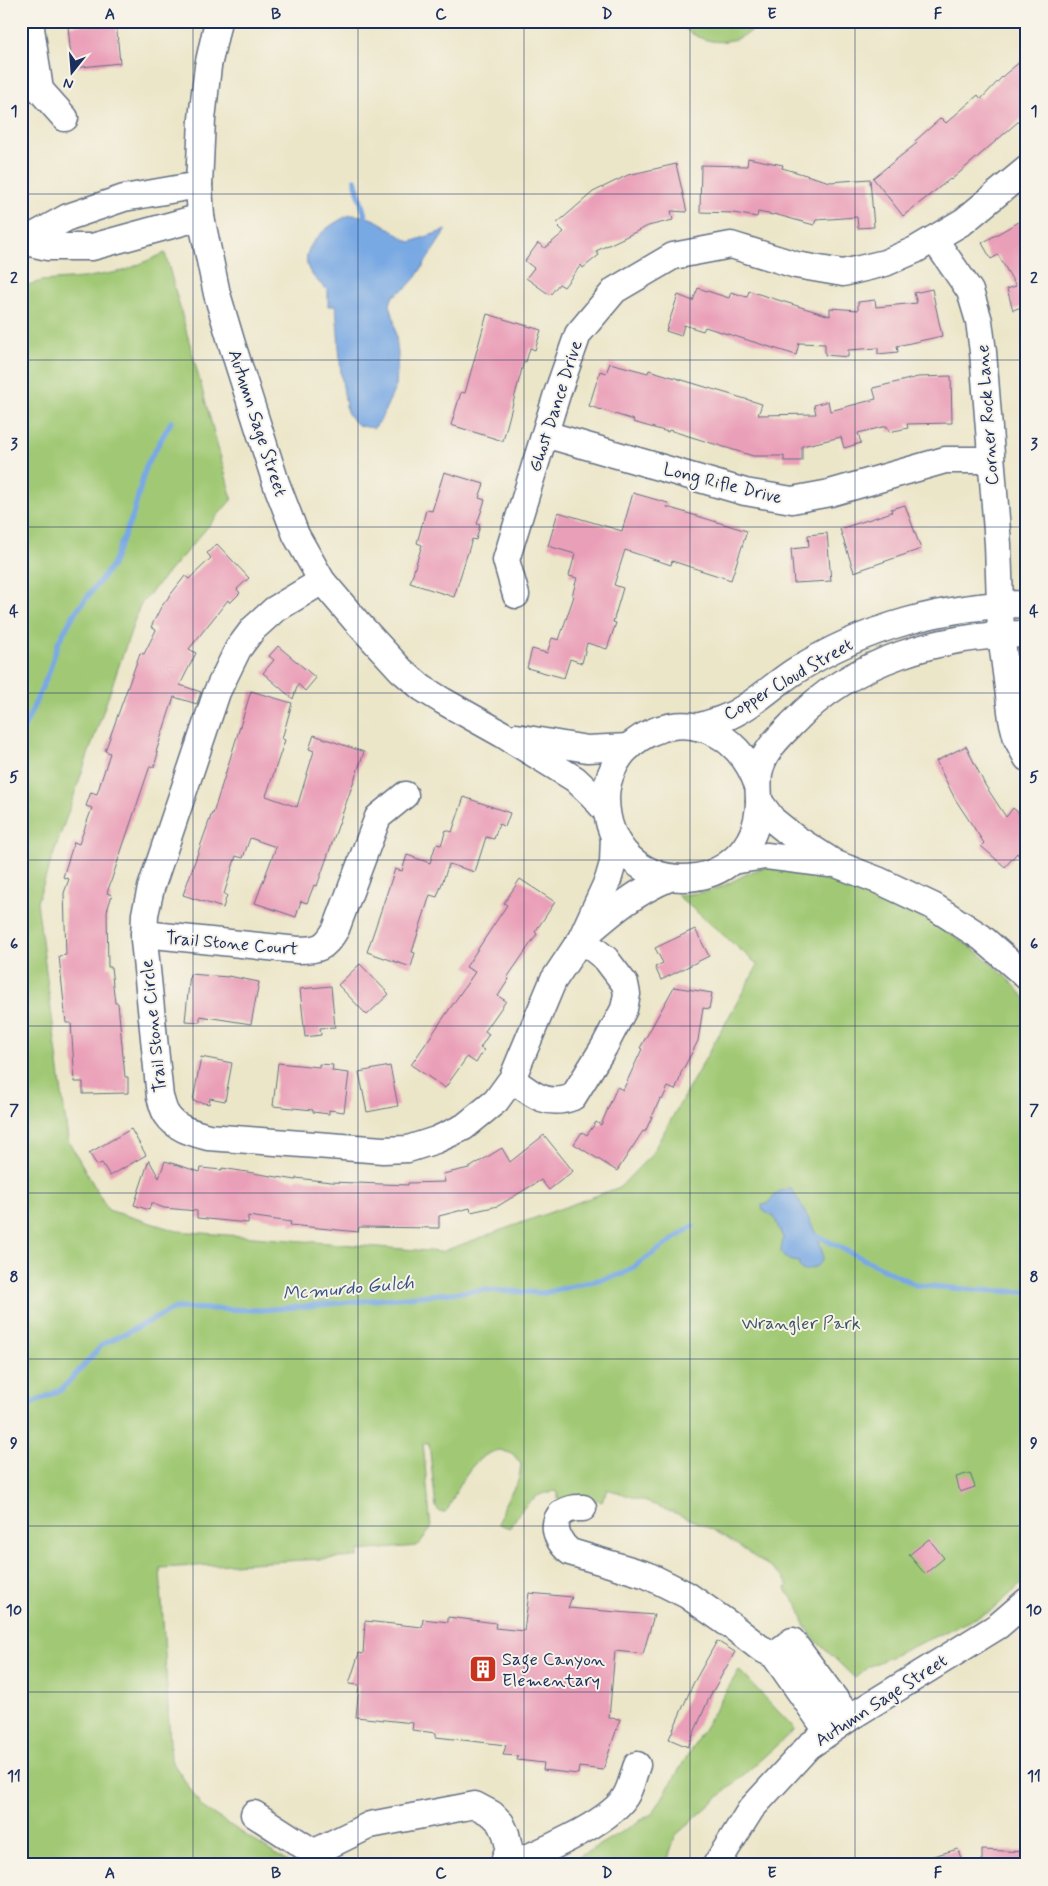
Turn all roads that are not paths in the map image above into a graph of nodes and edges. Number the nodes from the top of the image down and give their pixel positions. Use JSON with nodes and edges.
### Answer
{"nodes":[{"id":1,"x":30,"y":21,"type":"edge"},
{"id":2,"x":218,"y":21,"type":"edge"},
{"id":3,"x":65,"y":118,"type":"dead end"},
{"id":4,"x":1027,"y":169,"type":"edge"},
{"id":5,"x":200,"y":184,"type":"junction"},
{"id":6,"x":201,"y":217,"type":"junction"},
{"id":7,"x":934,"y":238,"type":"junction"},
{"id":8,"x":24,"y":242,"type":"edge"},
{"id":9,"x":545,"y":434,"type":"junction"},
{"id":10,"x":991,"y":460,"type":"junction"},
{"id":11,"x":322,"y":581,"type":"junction"},
{"id":12,"x":516,"y":595,"type":"dead end"},
{"id":13,"x":1027,"y":604,"type":"edge"},
{"id":14,"x":998,"y":605,"type":"junction"},
{"id":15,"x":1001,"y":634,"type":"junction"},
{"id":16,"x":1027,"y":634,"type":"edge"},
{"id":17,"x":696,"y":727,"type":"junction"},
{"id":18,"x":502,"y":734,"type":"junction"},
{"id":19,"x":629,"y":747,"type":"junction"},
{"id":20,"x":1027,"y":758,"type":"edge"},
{"id":21,"x":758,"y":794,"type":"junction"},
{"id":22,"x":405,"y":795,"type":"dead end"},
{"id":23,"x":606,"y":811,"type":"junction"},
{"id":24,"x":614,"y":836,"type":"junction"},
{"id":25,"x":732,"y":861,"type":"junction"},
{"id":26,"x":836,"y":864,"type":"junction"},
{"id":27,"x":669,"y":878,"type":"junction"},
{"id":28,"x":144,"y":934,"type":"junction"},
{"id":29,"x":581,"y":940,"type":"junction"},
{"id":30,"x":1027,"y":977,"type":"edge"},
{"id":31,"x":512,"y":1079,"type":"junction"},
{"id":32,"x":583,"y":1508,"type":"dead end"},
{"id":33,"x":1027,"y":1601,"type":"edge"},
{"id":34,"x":783,"y":1648,"type":"junction"},
{"id":35,"x":849,"y":1718,"type":"junction"},
{"id":36,"x":828,"y":1732,"type":"junction"},
{"id":37,"x":637,"y":1765,"type":"dead end"},
{"id":38,"x":254,"y":1814,"type":"dead end"},
{"id":39,"x":317,"y":1859,"type":"edge"},
{"id":40,"x":504,"y":1865,"type":"edge"},
{"id":41,"x":716,"y":1865,"type":"edge"}],
"edges":[{"from":1,"to":3,"type":"street"},
{"from":2,"to":5,"type":"street","name":"Autumn Sage Street"},
{"from":4,"to":7,"type":"street","name":"Ghost Dance Drive"},
{"from":5,"to":6,"type":"street","name":"Autumn Sage Street"},
{"from":5,"to":8,"type":"street"},
{"from":6,"to":8,"type":"street"},
{"from":6,"to":11,"type":"street","name":"Autumn Sage Street"},
{"from":7,"to":9,"type":"street","name":"Ghost Dance Drive"},
{"from":7,"to":10,"type":"street","name":"Corner Rock Lane"},
{"from":9,"to":10,"type":"street","name":"Long Rifle Drive"},
{"from":9,"to":12,"type":"street","name":"Ghost Dance Drive"},
{"from":10,"to":14,"type":"street","name":"Corner Rock Lane"},
{"from":11,"to":18,"type":"street","name":"Autumn Sage Street"},
{"from":11,"to":28,"type":"street","name":"Trail Stone Circle"},
{"from":13,"to":14,"type":"street","name":"Copper Cloud Street"},
{"from":14,"to":15,"type":"street","name":"Corner Rock Lane"},
{"from":14,"to":17,"type":"street","name":"Copper Cloud Street"},
{"from":15,"to":16,"type":"street","name":"Copper Cloud Street"},
{"from":15,"to":20,"type":"street","name":"Corner Rock Lane"},
{"from":15,"to":21,"type":"street","name":"Copper Cloud Street"},
{"from":17,"to":19,"type":"street"},
{"from":17,"to":21,"type":"street"},
{"from":18,"to":19,"type":"street","name":"Autumn Sage Street"},
{"from":18,"to":23,"type":"street","name":"Autumn Sage Street"},
{"from":19,"to":23,"type":"street"},
{"from":21,"to":25,"type":"street"},
{"from":21,"to":26,"type":"street"},
{"from":22,"to":28,"type":"street","name":"Trail Stone Court"},
{"from":23,"to":24,"type":"street"},
{"from":24,"to":27,"type":"street"},
{"from":24,"to":29,"type":"street","name":"Trail Stone Circle"},
{"from":25,"to":26,"type":"street"},
{"from":25,"to":27,"type":"street"},
{"from":26,"to":30,"type":"street"},
{"from":27,"to":29,"type":"street","name":"Trail Stone Circle"},
{"from":28,"to":31,"type":"street","name":"Trail Stone Circle"},
{"from":29,"to":31,"type":"street","name":"Trail Stone Circle"},
{"from":29,"to":31,"type":"street"},
{"from":32,"to":34,"type":"street"},
{"from":33,"to":35,"type":"street","name":"Autumn Sage Street"},
{"from":34,"to":35,"type":"street"},
{"from":34,"to":36,"type":"street"},
{"from":35,"to":36,"type":"street","name":"Autumn Sage Street"},
{"from":36,"to":41,"type":"street","name":"Autumn Sage Street"},
{"from":37,"to":40,"type":"street"},
{"from":38,"to":39,"type":"street"},
{"from":39,"to":40,"type":"street"}]}
